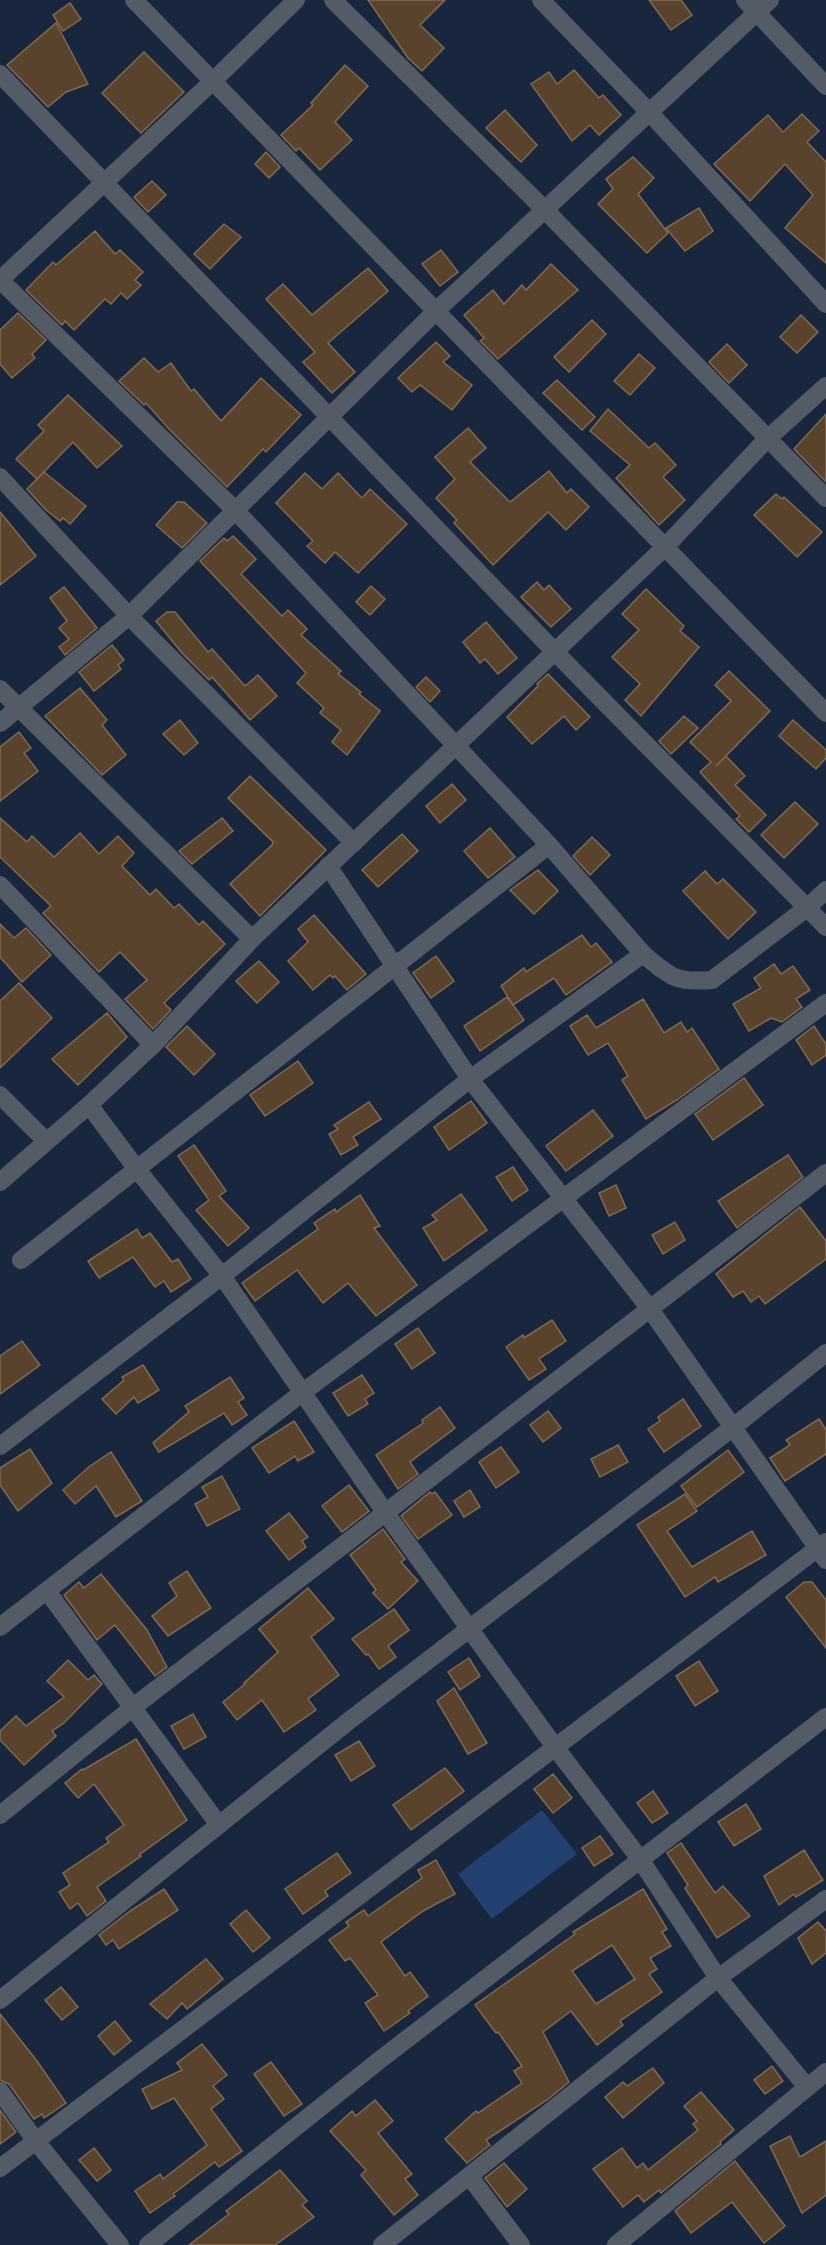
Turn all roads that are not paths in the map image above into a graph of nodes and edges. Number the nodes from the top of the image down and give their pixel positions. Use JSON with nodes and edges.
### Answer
{"nodes":[{"id":1,"x":134,"y":0,"type":"edge"},
{"id":2,"x":296,"y":0,"type":"edge"},
{"id":3,"x":333,"y":0,"type":"edge"},
{"id":4,"x":541,"y":0,"type":"edge"},
{"id":5,"x":757,"y":4,"type":"edge"},
{"id":6,"x":0,"y":74,"type":"edge"},
{"id":7,"x":213,"y":81,"type":"junction"},
{"id":8,"x":826,"y":86,"type":"edge"},
{"id":9,"x":650,"y":113,"type":"junction"},
{"id":10,"x":104,"y":183,"type":"junction"},
{"id":11,"x":545,"y":210,"type":"junction"},
{"id":12,"x":0,"y":280,"type":"edge"},
{"id":13,"x":826,"y":304,"type":"edge"},
{"id":14,"x":437,"y":310,"type":"junction"},
{"id":15,"x":826,"y":386,"type":"edge"},
{"id":16,"x":330,"y":417,"type":"junction"},
{"id":17,"x":767,"y":439,"type":"junction"},
{"id":18,"x":0,"y":477,"type":"edge"},
{"id":19,"x":826,"y":498,"type":"edge"},
{"id":20,"x":235,"y":510,"type":"junction"},
{"id":21,"x":664,"y":548,"type":"junction"},
{"id":22,"x":129,"y":616,"type":"junction"},
{"id":23,"x":554,"y":651,"type":"junction"},
{"id":24,"x":0,"y":689,"type":"edge"},
{"id":25,"x":18,"y":707,"type":"junction"},
{"id":26,"x":826,"y":713,"type":"edge"},
{"id":27,"x":0,"y":723,"type":"edge"},
{"id":28,"x":458,"y":746,"type":"junction"},
{"id":29,"x":354,"y":843,"type":"junction"},
{"id":30,"x":549,"y":845,"type":"junction"},
{"id":31,"x":328,"y":866,"type":"junction"},
{"id":32,"x":0,"y":885,"type":"edge"},
{"id":33,"x":826,"y":890,"type":"edge"},
{"id":34,"x":808,"y":907,"type":"junction"},
{"id":35,"x":826,"y":927,"type":"edge"},
{"id":36,"x":252,"y":939,"type":"junction"},
{"id":37,"x":643,"y":954,"type":"junction"},
{"id":38,"x":396,"y":968,"type":"junction"},
{"id":39,"x":826,"y":1003,"type":"edge"},
{"id":40,"x":153,"y":1045,"type":"junction"},
{"id":41,"x":470,"y":1079,"type":"junction"},
{"id":42,"x":0,"y":1095,"type":"edge"},
{"id":43,"x":89,"y":1105,"type":"junction"},
{"id":44,"x":45,"y":1141,"type":"junction"},
{"id":45,"x":136,"y":1168,"type":"junction"},
{"id":46,"x":826,"y":1173,"type":"edge"},
{"id":47,"x":0,"y":1182,"type":"edge"},
{"id":48,"x":562,"y":1198,"type":"junction"},
{"id":49,"x":21,"y":1260,"type":"dead end"},
{"id":50,"x":222,"y":1276,"type":"junction"},
{"id":51,"x":650,"y":1310,"type":"junction"},
{"id":52,"x":826,"y":1353,"type":"edge"},
{"id":53,"x":303,"y":1392,"type":"junction"},
{"id":54,"x":732,"y":1428,"type":"junction"},
{"id":55,"x":0,"y":1446,"type":"edge"},
{"id":56,"x":385,"y":1512,"type":"junction"},
{"id":57,"x":823,"y":1550,"type":"edge"},
{"id":58,"x":47,"y":1591,"type":"junction"},
{"id":59,"x":0,"y":1627,"type":"edge"},
{"id":60,"x":470,"y":1628,"type":"junction"},
{"id":61,"x":132,"y":1708,"type":"junction"},
{"id":62,"x":826,"y":1718,"type":"edge"},
{"id":63,"x":555,"y":1747,"type":"junction"},
{"id":64,"x":0,"y":1815,"type":"edge"},
{"id":65,"x":219,"y":1825,"type":"junction"},
{"id":66,"x":640,"y":1859,"type":"junction"},
{"id":67,"x":826,"y":1899,"type":"edge"},
{"id":68,"x":718,"y":1978,"type":"junction"},
{"id":69,"x":0,"y":2000,"type":"edge"},
{"id":70,"x":826,"y":2072,"type":"edge"},
{"id":71,"x":806,"y":2086,"type":"junction"},
{"id":72,"x":0,"y":2091,"type":"edge"},
{"id":73,"x":35,"y":2140,"type":"junction"},
{"id":74,"x":0,"y":2168,"type":"edge"},
{"id":75,"x":470,"y":2177,"type":"junction"},
{"id":76,"x":120,"y":2245,"type":"edge"},
{"id":77,"x":148,"y":2245,"type":"edge"},
{"id":78,"x":382,"y":2245,"type":"edge"},
{"id":79,"x":521,"y":2245,"type":"edge"},
{"id":80,"x":616,"y":2245,"type":"edge"}],
"edges":[{"from":1,"to":7,"type":"street"},
{"from":2,"to":7,"type":"street"},
{"from":3,"to":11,"type":"street"},
{"from":4,"to":9,"type":"street"},
{"from":5,"to":8,"type":"street"},
{"from":5,"to":9,"type":"street"},
{"from":6,"to":10,"type":"street"},
{"from":7,"to":10,"type":"street"},
{"from":7,"to":14,"type":"street"},
{"from":9,"to":11,"type":"street"},
{"from":9,"to":13,"type":"street"},
{"from":10,"to":12,"type":"street"},
{"from":10,"to":16,"type":"street"},
{"from":11,"to":14,"type":"street"},
{"from":11,"to":17,"type":"street"},
{"from":12,"to":20,"type":"street"},
{"from":14,"to":16,"type":"street"},
{"from":14,"to":21,"type":"street"},
{"from":15,"to":17,"type":"street"},
{"from":16,"to":20,"type":"street"},
{"from":16,"to":23,"type":"street"},
{"from":17,"to":19,"type":"street"},
{"from":17,"to":21,"type":"street"},
{"from":18,"to":22,"type":"street"},
{"from":20,"to":22,"type":"street"},
{"from":20,"to":28,"type":"street"},
{"from":21,"to":23,"type":"street"},
{"from":21,"to":26,"type":"street"},
{"from":22,"to":25,"type":"street"},
{"from":22,"to":29,"type":"street"},
{"from":23,"to":28,"type":"street"},
{"from":23,"to":34,"type":"street"},
{"from":24,"to":25,"type":"street"},
{"from":25,"to":27,"type":"street"},
{"from":25,"to":36,"type":"street"},
{"from":28,"to":29,"type":"street"},
{"from":28,"to":30,"type":"street"},
{"from":29,"to":31,"type":"street"},
{"from":30,"to":37,"type":"street"},
{"from":30,"to":38,"type":"street"},
{"from":31,"to":36,"type":"street"},
{"from":31,"to":38,"type":"street"},
{"from":32,"to":40,"type":"street"},
{"from":33,"to":34,"type":"street"},
{"from":34,"to":35,"type":"street"},
{"from":34,"to":37,"type":"street"},
{"from":36,"to":40,"type":"street"},
{"from":37,"to":41,"type":"street"},
{"from":38,"to":41,"type":"street"},
{"from":38,"to":45,"type":"street"},
{"from":39,"to":48,"type":"street"},
{"from":40,"to":43,"type":"street"},
{"from":41,"to":48,"type":"street"},
{"from":41,"to":50,"type":"street"},
{"from":42,"to":44,"type":"street"},
{"from":43,"to":44,"type":"street"},
{"from":43,"to":45,"type":"street"},
{"from":44,"to":47,"type":"street"},
{"from":45,"to":49,"type":"street"},
{"from":45,"to":50,"type":"street"},
{"from":46,"to":51,"type":"street"},
{"from":48,"to":51,"type":"street"},
{"from":48,"to":53,"type":"street"},
{"from":50,"to":53,"type":"street"},
{"from":50,"to":55,"type":"street"},
{"from":51,"to":54,"type":"street"},
{"from":51,"to":56,"type":"street"},
{"from":52,"to":54,"type":"street"},
{"from":53,"to":56,"type":"street"},
{"from":53,"to":58,"type":"street"},
{"from":54,"to":57,"type":"street"},
{"from":54,"to":60,"type":"street"},
{"from":56,"to":60,"type":"street"},
{"from":56,"to":61,"type":"street"},
{"from":57,"to":63,"type":"street"},
{"from":58,"to":59,"type":"street"},
{"from":58,"to":61,"type":"street"},
{"from":60,"to":63,"type":"street"},
{"from":60,"to":65,"type":"street"},
{"from":61,"to":64,"type":"street"},
{"from":61,"to":65,"type":"street"},
{"from":62,"to":66,"type":"street"},
{"from":63,"to":66,"type":"street"},
{"from":63,"to":73,"type":"street"},
{"from":65,"to":69,"type":"street"},
{"from":66,"to":68,"type":"street"},
{"from":66,"to":77,"type":"street"},
{"from":67,"to":68,"type":"street"},
{"from":68,"to":71,"type":"street"},
{"from":68,"to":75,"type":"street"},
{"from":70,"to":71,"type":"street"},
{"from":71,"to":80,"type":"street"},
{"from":72,"to":73,"type":"street"},
{"from":73,"to":74,"type":"street"},
{"from":73,"to":76,"type":"street"},
{"from":75,"to":78,"type":"street"},
{"from":75,"to":79,"type":"street"}]}
